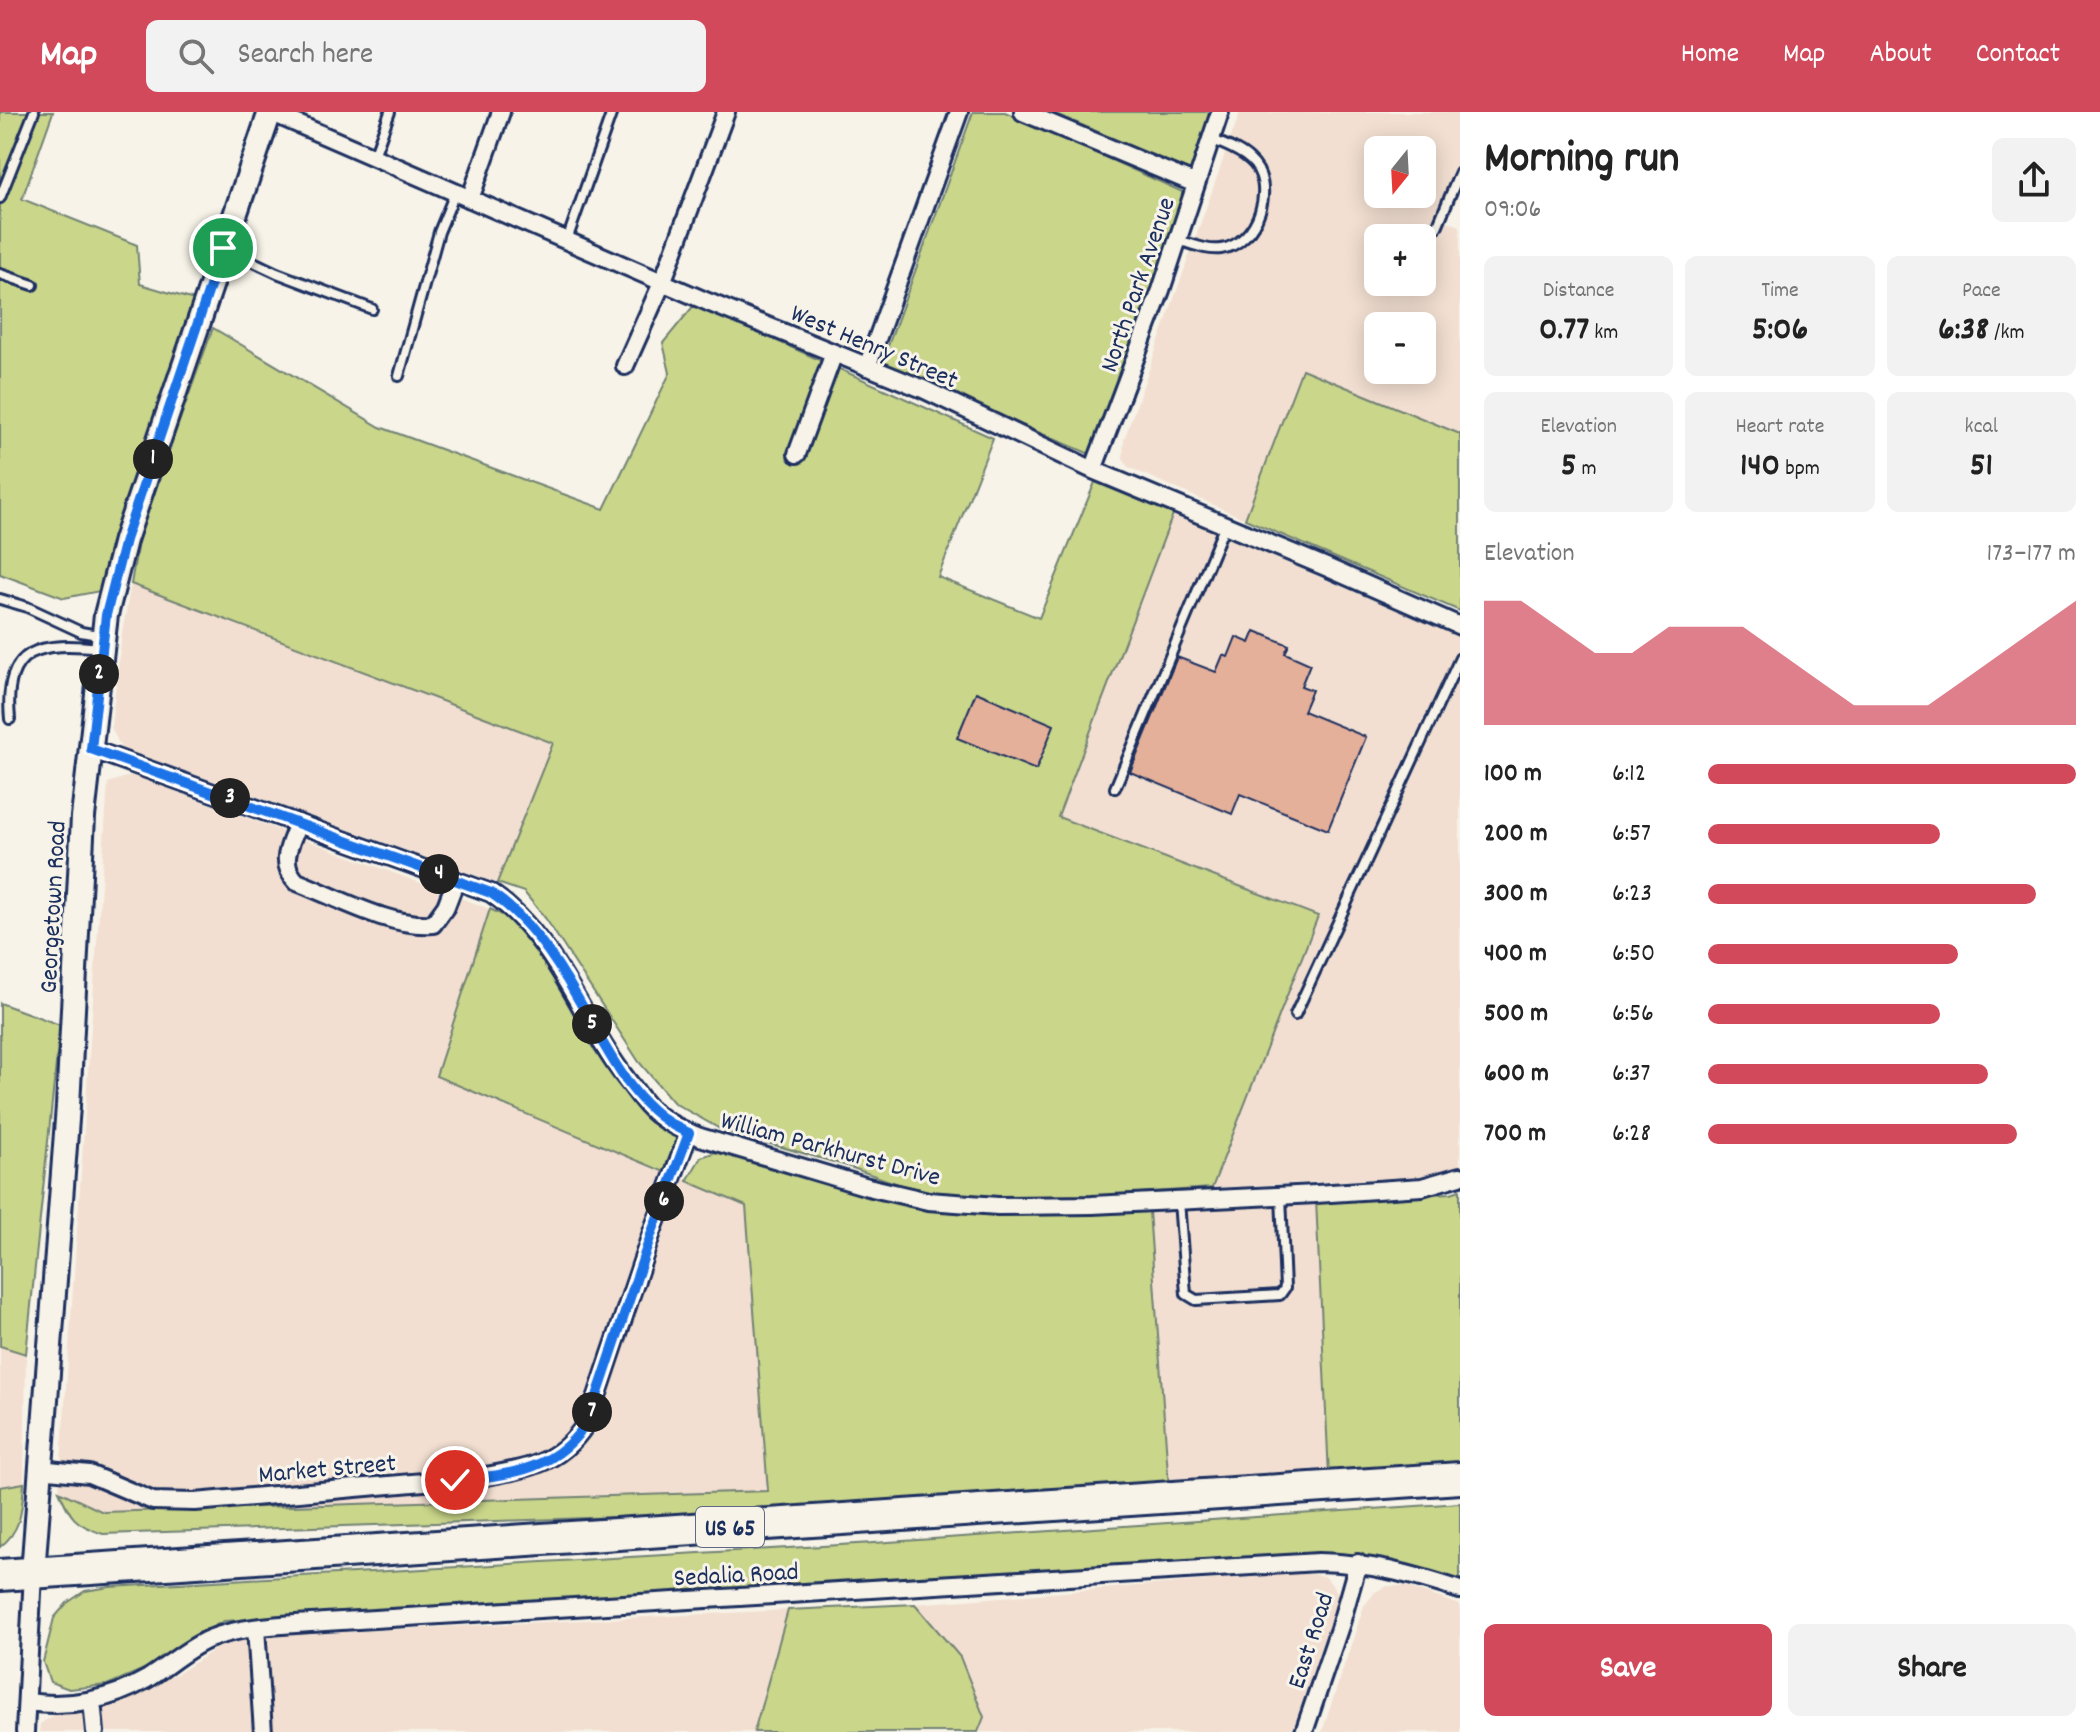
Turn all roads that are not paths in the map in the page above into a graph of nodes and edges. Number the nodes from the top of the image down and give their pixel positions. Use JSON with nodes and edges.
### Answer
{"nodes":[{"id":1,"x":34,"y":112,"type":"edge"},
{"id":2,"x":270,"y":112,"type":"edge"},
{"id":3,"x":390,"y":112,"type":"edge"},
{"id":4,"x":501,"y":112,"type":"edge"},
{"id":5,"x":612,"y":112,"type":"edge"},
{"id":6,"x":726,"y":112,"type":"edge"},
{"id":7,"x":959,"y":112,"type":"edge"},
{"id":8,"x":1023,"y":112,"type":"edge"},
{"id":9,"x":1220,"y":112,"type":"edge"},
{"id":10,"x":1211,"y":139,"type":"junction"},
{"id":11,"x":374,"y":157,"type":"junction"},
{"id":12,"x":1460,"y":172,"type":"edge"},
{"id":13,"x":1196,"y":184,"type":"junction"},
{"id":14,"x":462,"y":196,"type":"junction"},
{"id":15,"x":0,"y":198,"type":"edge"},
{"id":16,"x":1437,"y":227,"type":"dead end"},
{"id":17,"x":1177,"y":240,"type":"junction"},
{"id":18,"x":567,"y":241,"type":"junction"},
{"id":19,"x":223,"y":248,"type":"junction"},
{"id":20,"x":0,"y":274,"type":"edge"},
{"id":21,"x":662,"y":283,"type":"junction"},
{"id":22,"x":33,"y":285,"type":"dead end"},
{"id":23,"x":372,"y":309,"type":"dead end"},
{"id":24,"x":834,"y":353,"type":"junction"},
{"id":25,"x":625,"y":366,"type":"dead end"},
{"id":26,"x":867,"y":367,"type":"junction"},
{"id":27,"x":399,"y":376,"type":"dead end"},
{"id":28,"x":797,"y":454,"type":"dead end"},
{"id":29,"x":1093,"y":470,"type":"junction"},
{"id":30,"x":1225,"y":525,"type":"junction"},
{"id":31,"x":0,"y":599,"type":"edge"},
{"id":32,"x":1460,"y":626,"type":"edge"},
{"id":33,"x":102,"y":642,"type":"junction"},
{"id":34,"x":1460,"y":658,"type":"edge"},
{"id":35,"x":10,"y":719,"type":"dead end"},
{"id":36,"x":91,"y":749,"type":"junction"},
{"id":37,"x":1115,"y":788,"type":"dead end"},
{"id":38,"x":298,"y":823,"type":"junction"},
{"id":39,"x":456,"y":880,"type":"junction"},
{"id":40,"x":1295,"y":1015,"type":"dead end"},
{"id":41,"x":689,"y":1133,"type":"junction"},
{"id":42,"x":1460,"y":1176,"type":"edge"},
{"id":43,"x":1281,"y":1196,"type":"junction"},
{"id":44,"x":1179,"y":1201,"type":"junction"},
{"id":45,"x":39,"y":1469,"type":"junction"},
{"id":46,"x":1460,"y":1478,"type":"edge"},
{"id":47,"x":1358,"y":1563,"type":"junction"},
{"id":48,"x":33,"y":1573,"type":"junction"},
{"id":49,"x":0,"y":1575,"type":"edge"},
{"id":50,"x":1460,"y":1590,"type":"edge"},
{"id":51,"x":256,"y":1628,"type":"junction"},
{"id":52,"x":92,"y":1700,"type":"junction"},
{"id":53,"x":28,"y":1702,"type":"junction"},
{"id":54,"x":25,"y":1732,"type":"edge"},
{"id":55,"x":95,"y":1732,"type":"edge"},
{"id":56,"x":263,"y":1732,"type":"edge"},
{"id":57,"x":1304,"y":1732,"type":"edge"}],
"edges":[{"from":1,"to":15,"type":"lane"},
{"from":2,"to":11,"type":"street","name":"West Henry Street"},
{"from":2,"to":19,"type":"street","name":"Georgetown Road"},
{"from":3,"to":11,"type":"lane"},
{"from":4,"to":14,"type":"street"},
{"from":5,"to":18,"type":"lane"},
{"from":6,"to":21,"type":"street"},
{"from":7,"to":26,"type":"street"},
{"from":8,"to":13,"type":"street"},
{"from":9,"to":10,"type":"street","name":"North Park Avenue"},
{"from":10,"to":13,"type":"street","name":"North Park Avenue"},
{"from":10,"to":17,"type":"lane"},
{"from":11,"to":14,"type":"street","name":"West Henry Street"},
{"from":12,"to":16,"type":"lane"},
{"from":13,"to":17,"type":"street","name":"North Park Avenue"},
{"from":14,"to":18,"type":"street","name":"West Henry Street"},
{"from":14,"to":27,"type":"lane"},
{"from":17,"to":29,"type":"street","name":"North Park Avenue"},
{"from":18,"to":21,"type":"street","name":"West Henry Street"},
{"from":19,"to":23,"type":"lane"},
{"from":19,"to":33,"type":"street","name":"Georgetown Road"},
{"from":20,"to":22,"type":"lane"},
{"from":21,"to":24,"type":"street","name":"West Henry Street"},
{"from":21,"to":25,"type":"street"},
{"from":24,"to":26,"type":"street","name":"West Henry Street"},
{"from":24,"to":28,"type":"street"},
{"from":26,"to":29,"type":"street","name":"West Henry Street"},
{"from":29,"to":30,"type":"street","name":"West Henry Street"},
{"from":30,"to":32,"type":"street","name":"West Henry Street"},
{"from":30,"to":37,"type":"lane"},
{"from":31,"to":33,"type":"lane"},
{"from":33,"to":35,"type":"lane"},
{"from":33,"to":36,"type":"street","name":"Georgetown Road"},
{"from":34,"to":40,"type":"lane"},
{"from":36,"to":38,"type":"street","name":"William Parkhurst Drive"},
{"from":36,"to":45,"type":"street","name":"Georgetown Road"},
{"from":38,"to":39,"type":"street","name":"William Parkhurst Drive"},
{"from":38,"to":39,"type":"street"},
{"from":39,"to":41,"type":"street","name":"William Parkhurst Drive"},
{"from":41,"to":44,"type":"street","name":"William Parkhurst Drive"},
{"from":41,"to":45,"type":"street","name":"Market Street"},
{"from":42,"to":43,"type":"street","name":"William Parkhurst Drive"},
{"from":43,"to":44,"type":"street","name":"William Parkhurst Drive"},
{"from":43,"to":44,"type":"lane"},
{"from":45,"to":48,"type":"street","name":"Georgetown Road"},
{"from":46,"to":48,"type":"highway","number":"US 65"},
{"from":47,"to":50,"type":"street","name":"Sedalia Road"},
{"from":47,"to":51,"type":"street","name":"Sedalia Road"},
{"from":47,"to":57,"type":"street","name":"East Road"},
{"from":48,"to":49,"type":"highway","number":"US 65"},
{"from":48,"to":53,"type":"street","name":"Georgetown Road"},
{"from":51,"to":52,"type":"street","name":"Sedalia Road"},
{"from":51,"to":56,"type":"street"},
{"from":52,"to":53,"type":"street","name":"Sedalia Road"},
{"from":52,"to":55,"type":"street"},
{"from":53,"to":54,"type":"street","name":"Georgetown Road"}]}
